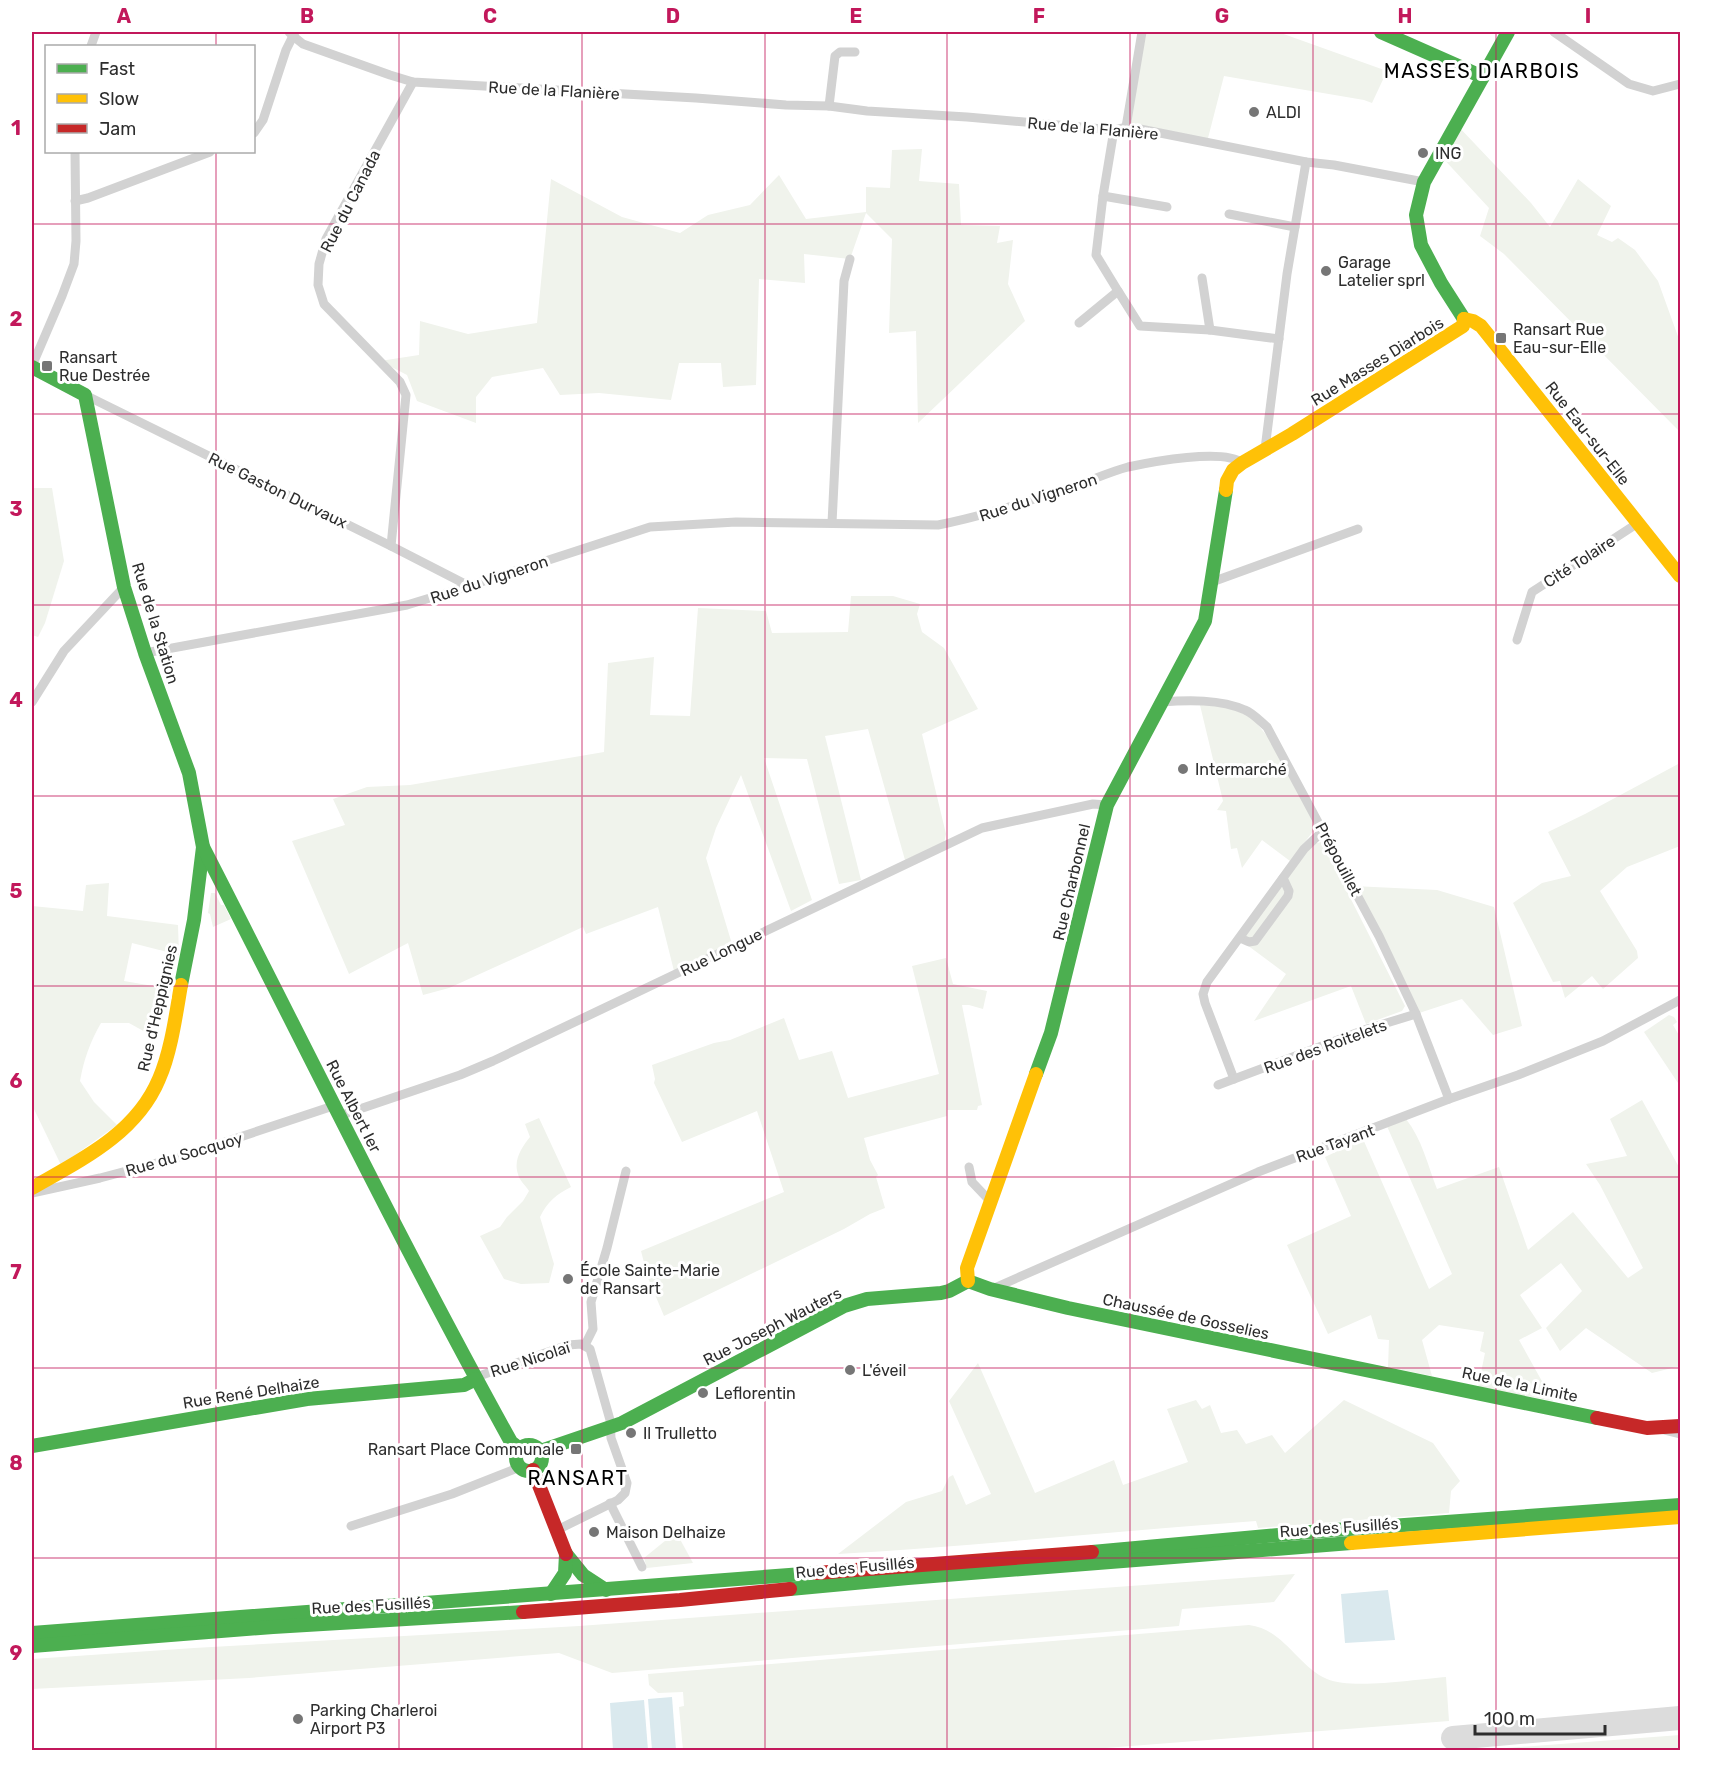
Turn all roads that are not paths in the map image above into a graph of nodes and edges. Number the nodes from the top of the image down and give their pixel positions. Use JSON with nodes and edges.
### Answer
{"nodes":[{"id":1,"x":1142,"y":32,"type":"edge"},
{"id":2,"x":1381,"y":32,"type":"edge"},
{"id":3,"x":1508,"y":32,"type":"edge"},
{"id":4,"x":1554,"y":32,"type":"edge"},
{"id":5,"x":292,"y":33,"type":"edge"},
{"id":6,"x":855,"y":52,"type":"dead end"},
{"id":7,"x":1483,"y":77,"type":"junction"},
{"id":8,"x":413,"y":82,"type":"junction"},
{"id":9,"x":1680,"y":84,"type":"edge"},
{"id":10,"x":829,"y":106,"type":"junction"},
{"id":11,"x":1126,"y":127,"type":"junction"},
{"id":12,"x":1114,"y":130,"type":"junction"},
{"id":13,"x":255,"y":132,"type":"edge"},
{"id":14,"x":75,"y":153,"type":"edge"},
{"id":15,"x":207,"y":153,"type":"edge"},
{"id":16,"x":1306,"y":162,"type":"junction"},
{"id":17,"x":1424,"y":182,"type":"junction"},
{"id":18,"x":1103,"y":196,"type":"junction"},
{"id":19,"x":75,"y":201,"type":"junction"},
{"id":20,"x":1167,"y":207,"type":"dead end"},
{"id":21,"x":1229,"y":214,"type":"dead end"},
{"id":22,"x":1295,"y":227,"type":"junction"},
{"id":23,"x":850,"y":260,"type":"dead end"},
{"id":24,"x":1202,"y":278,"type":"dead end"},
{"id":25,"x":1118,"y":291,"type":"junction"},
{"id":26,"x":1464,"y":319,"type":"junction"},
{"id":27,"x":1079,"y":323,"type":"dead end"},
{"id":28,"x":1209,"y":330,"type":"junction"},
{"id":29,"x":1279,"y":339,"type":"junction"},
{"id":30,"x":32,"y":367,"type":"edge"},
{"id":31,"x":85,"y":395,"type":"junction"},
{"id":32,"x":1265,"y":449,"type":"junction"},
{"id":33,"x":1242,"y":463,"type":"junction"},
{"id":34,"x":832,"y":523,"type":"junction"},
{"id":35,"x":1638,"y":523,"type":"junction"},
{"id":36,"x":1358,"y":529,"type":"dead end"},
{"id":37,"x":391,"y":546,"type":"junction"},
{"id":38,"x":1680,"y":576,"type":"edge"},
{"id":39,"x":1212,"y":582,"type":"junction"},
{"id":40,"x":469,"y":586,"type":"junction"},
{"id":41,"x":124,"y":587,"type":"junction"},
{"id":42,"x":1518,"y":640,"type":"dead end"},
{"id":43,"x":145,"y":653,"type":"junction"},
{"id":44,"x":32,"y":702,"type":"edge"},
{"id":45,"x":1161,"y":702,"type":"junction"},
{"id":46,"x":1107,"y":805,"type":"junction"},
{"id":47,"x":1324,"y":830,"type":"junction"},
{"id":48,"x":203,"y":847,"type":"junction"},
{"id":49,"x":1283,"y":878,"type":"junction"},
{"id":50,"x":1240,"y":938,"type":"junction"},
{"id":51,"x":1680,"y":1000,"type":"edge"},
{"id":52,"x":1416,"y":1014,"type":"junction"},
{"id":53,"x":1234,"y":1079,"type":"junction"},
{"id":54,"x":1218,"y":1085,"type":"dead end"},
{"id":55,"x":1449,"y":1099,"type":"junction"},
{"id":56,"x":336,"y":1111,"type":"junction"},
{"id":57,"x":969,"y":1167,"type":"dead end"},
{"id":58,"x":626,"y":1171,"type":"dead end"},
{"id":59,"x":32,"y":1188,"type":"edge"},
{"id":60,"x":32,"y":1193,"type":"edge"},
{"id":61,"x":991,"y":1202,"type":"junction"},
{"id":62,"x":968,"y":1281,"type":"junction"},
{"id":63,"x":990,"y":1289,"type":"junction"},
{"id":64,"x":585,"y":1345,"type":"junction"},
{"id":65,"x":1377,"y":1372,"type":"joint"},
{"id":66,"x":476,"y":1379,"type":"junction"},
{"id":67,"x":1680,"y":1426,"type":"edge"},
{"id":68,"x":610,"y":1428,"type":"junction"},
{"id":69,"x":1656,"y":1428,"type":"junction"},
{"id":70,"x":1680,"y":1434,"type":"edge"},
{"id":71,"x":32,"y":1446,"type":"edge"},
{"id":72,"x":520,"y":1449,"type":"junction"},
{"id":73,"x":540,"y":1451,"type":"junction"},
{"id":74,"x":527,"y":1468,"type":"junction"},
{"id":75,"x":610,"y":1503,"type":"junction"},
{"id":76,"x":1680,"y":1505,"type":"edge"},
{"id":77,"x":1680,"y":1517,"type":"edge"},
{"id":78,"x":351,"y":1526,"type":"dead end"},
{"id":79,"x":557,"y":1530,"type":"junction"},
{"id":80,"x":566,"y":1554,"type":"junction"},
{"id":81,"x":642,"y":1567,"type":"dead end"},
{"id":82,"x":606,"y":1590,"type":"junction"},
{"id":83,"x":551,"y":1594,"type":"junction"},
{"id":84,"x":32,"y":1633,"type":"edge"},
{"id":85,"x":32,"y":1646,"type":"edge"}],
"edges":[{"from":1,"to":11,"type":"street"},
{"from":2,"to":7,"type":"main road"},
{"from":3,"to":7,"type":"main road","name":"Rue Masses Diarbois"},
{"from":4,"to":9,"type":"street"},
{"from":5,"to":8,"type":"street","name":"Rue de la Flanière"},
{"from":5,"to":13,"type":"street"},
{"from":6,"to":10,"type":"street"},
{"from":7,"to":17,"type":"main road","name":"Rue Masses Diarbois"},
{"from":8,"to":10,"type":"street","name":"Rue de la Flanière"},
{"from":8,"to":37,"type":"street","name":"Rue du Canada"},
{"from":10,"to":12,"type":"street","name":"Rue de la Flanière"},
{"from":11,"to":12,"type":"street","name":"Rue de la Flanière"},
{"from":11,"to":16,"type":"street","name":"Rue de la Flanière"},
{"from":12,"to":18,"type":"street"},
{"from":14,"to":19,"type":"street"},
{"from":15,"to":19,"type":"street"},
{"from":16,"to":17,"type":"street","name":"Rue de la Flanière"},
{"from":16,"to":22,"type":"street"},
{"from":17,"to":26,"type":"main road","name":"Rue Masses Diarbois"},
{"from":18,"to":20,"type":"street"},
{"from":18,"to":25,"type":"street"},
{"from":19,"to":30,"type":"street"},
{"from":21,"to":22,"type":"street"},
{"from":22,"to":29,"type":"street"},
{"from":23,"to":34,"type":"street"},
{"from":24,"to":28,"type":"street"},
{"from":25,"to":27,"type":"street"},
{"from":25,"to":28,"type":"street"},
{"from":26,"to":32,"type":"main road","name":"Rue Masses Diarbois"},
{"from":26,"to":35,"type":"main road","name":"Rue Eau-sur-Elle"},
{"from":28,"to":29,"type":"street"},
{"from":29,"to":32,"type":"street"},
{"from":30,"to":31,"type":"main road"},
{"from":31,"to":37,"type":"street","name":"Rue Gaston Durvaux"},
{"from":31,"to":41,"type":"main road","name":"Rue de la Station"},
{"from":32,"to":33,"type":"main road","name":"Rue Masses Diarbois"},
{"from":33,"to":34,"type":"street","name":"Rue du Vigneron"},
{"from":33,"to":39,"type":"main road","name":"Rue Charbonnel"},
{"from":34,"to":40,"type":"street","name":"Rue du Vigneron"},
{"from":35,"to":38,"type":"main road","name":"Rue Eau-sur-Elle"},
{"from":35,"to":42,"type":"street","name":"Cité Tolaire"},
{"from":36,"to":39,"type":"street"},
{"from":37,"to":40,"type":"street","name":"Rue Gaston Durvaux"},
{"from":39,"to":45,"type":"main road","name":"Rue Charbonnel"},
{"from":40,"to":43,"type":"street","name":"Rue du Vigneron"},
{"from":41,"to":43,"type":"main road","name":"Rue de la Station"},
{"from":41,"to":44,"type":"street"},
{"from":43,"to":48,"type":"main road","name":"Rue de la Station"},
{"from":45,"to":46,"type":"main road","name":"Rue Charbonnel"},
{"from":45,"to":47,"type":"street","name":"Prépouillet"},
{"from":46,"to":56,"type":"street","name":"Rue Longue"},
{"from":46,"to":61,"type":"main road","name":"Rue Charbonnel"},
{"from":47,"to":49,"type":"street"},
{"from":47,"to":52,"type":"street","name":"Prépouillet"},
{"from":48,"to":56,"type":"main road","name":"Rue Albert Ier"},
{"from":48,"to":59,"type":"main road","name":"Rue d'Heppignies"},
{"from":49,"to":50,"type":"street"},
{"from":49,"to":50,"type":"street"},
{"from":50,"to":53,"type":"street"},
{"from":51,"to":55,"type":"street","name":"Rue Tayant"},
{"from":52,"to":53,"type":"street","name":"Rue des Roitelets"},
{"from":52,"to":55,"type":"street","name":"Prépouillet"},
{"from":53,"to":54,"type":"street","name":"Rue des Roitelets"},
{"from":55,"to":63,"type":"street","name":"Rue Tayant"},
{"from":56,"to":60,"type":"street","name":"Rue du Socquoy"},
{"from":56,"to":66,"type":"main road","name":"Rue Albert Ier"},
{"from":57,"to":61,"type":"street"},
{"from":58,"to":64,"type":"street","name":"Rue Nicolaï"},
{"from":61,"to":62,"type":"main road","name":"Rue Charbonnel"},
{"from":62,"to":63,"type":"main road"},
{"from":62,"to":68,"type":"main road","name":"Rue Joseph Wauters"},
{"from":63,"to":65,"type":"main road","name":"Chaussée de Gosselies"},
{"from":64,"to":66,"type":"street","name":"Rue Nicolaï"},
{"from":64,"to":68,"type":"street","name":"Rue Nicolaï"},
{"from":65,"to":69,"type":"main road","name":"Rue de la Limite"},
{"from":66,"to":71,"type":"main road","name":"Rue René Delhaize"},
{"from":66,"to":72,"type":"main road","name":"Rue Albert Ier"},
{"from":67,"to":69,"type":"main road","name":"Rue de la Limite"},
{"from":68,"to":73,"type":"main road","name":"Rue Joseph Wauters"},
{"from":68,"to":75,"type":"street","name":"Rue Nicolaï"},
{"from":69,"to":70,"type":"street","name":"Rue de la Limite"},
{"from":72,"to":73,"type":"main road"},
{"from":72,"to":74,"type":"main road"},
{"from":73,"to":74,"type":"main road"},
{"from":74,"to":78,"type":"street"},
{"from":74,"to":79,"type":"main road"},
{"from":75,"to":79,"type":"street"},
{"from":75,"to":81,"type":"street"},
{"from":76,"to":82,"type":"main road","name":"Rue des Fusillés"},
{"from":77,"to":85,"type":"main road","name":"Rue des Fusillés"},
{"from":79,"to":80,"type":"main road"},
{"from":80,"to":82,"type":"main road"},
{"from":80,"to":83,"type":"main road"},
{"from":82,"to":83,"type":"main road","name":"Rue des Fusillés"},
{"from":83,"to":84,"type":"main road","name":"Rue des Fusillés"}]}
